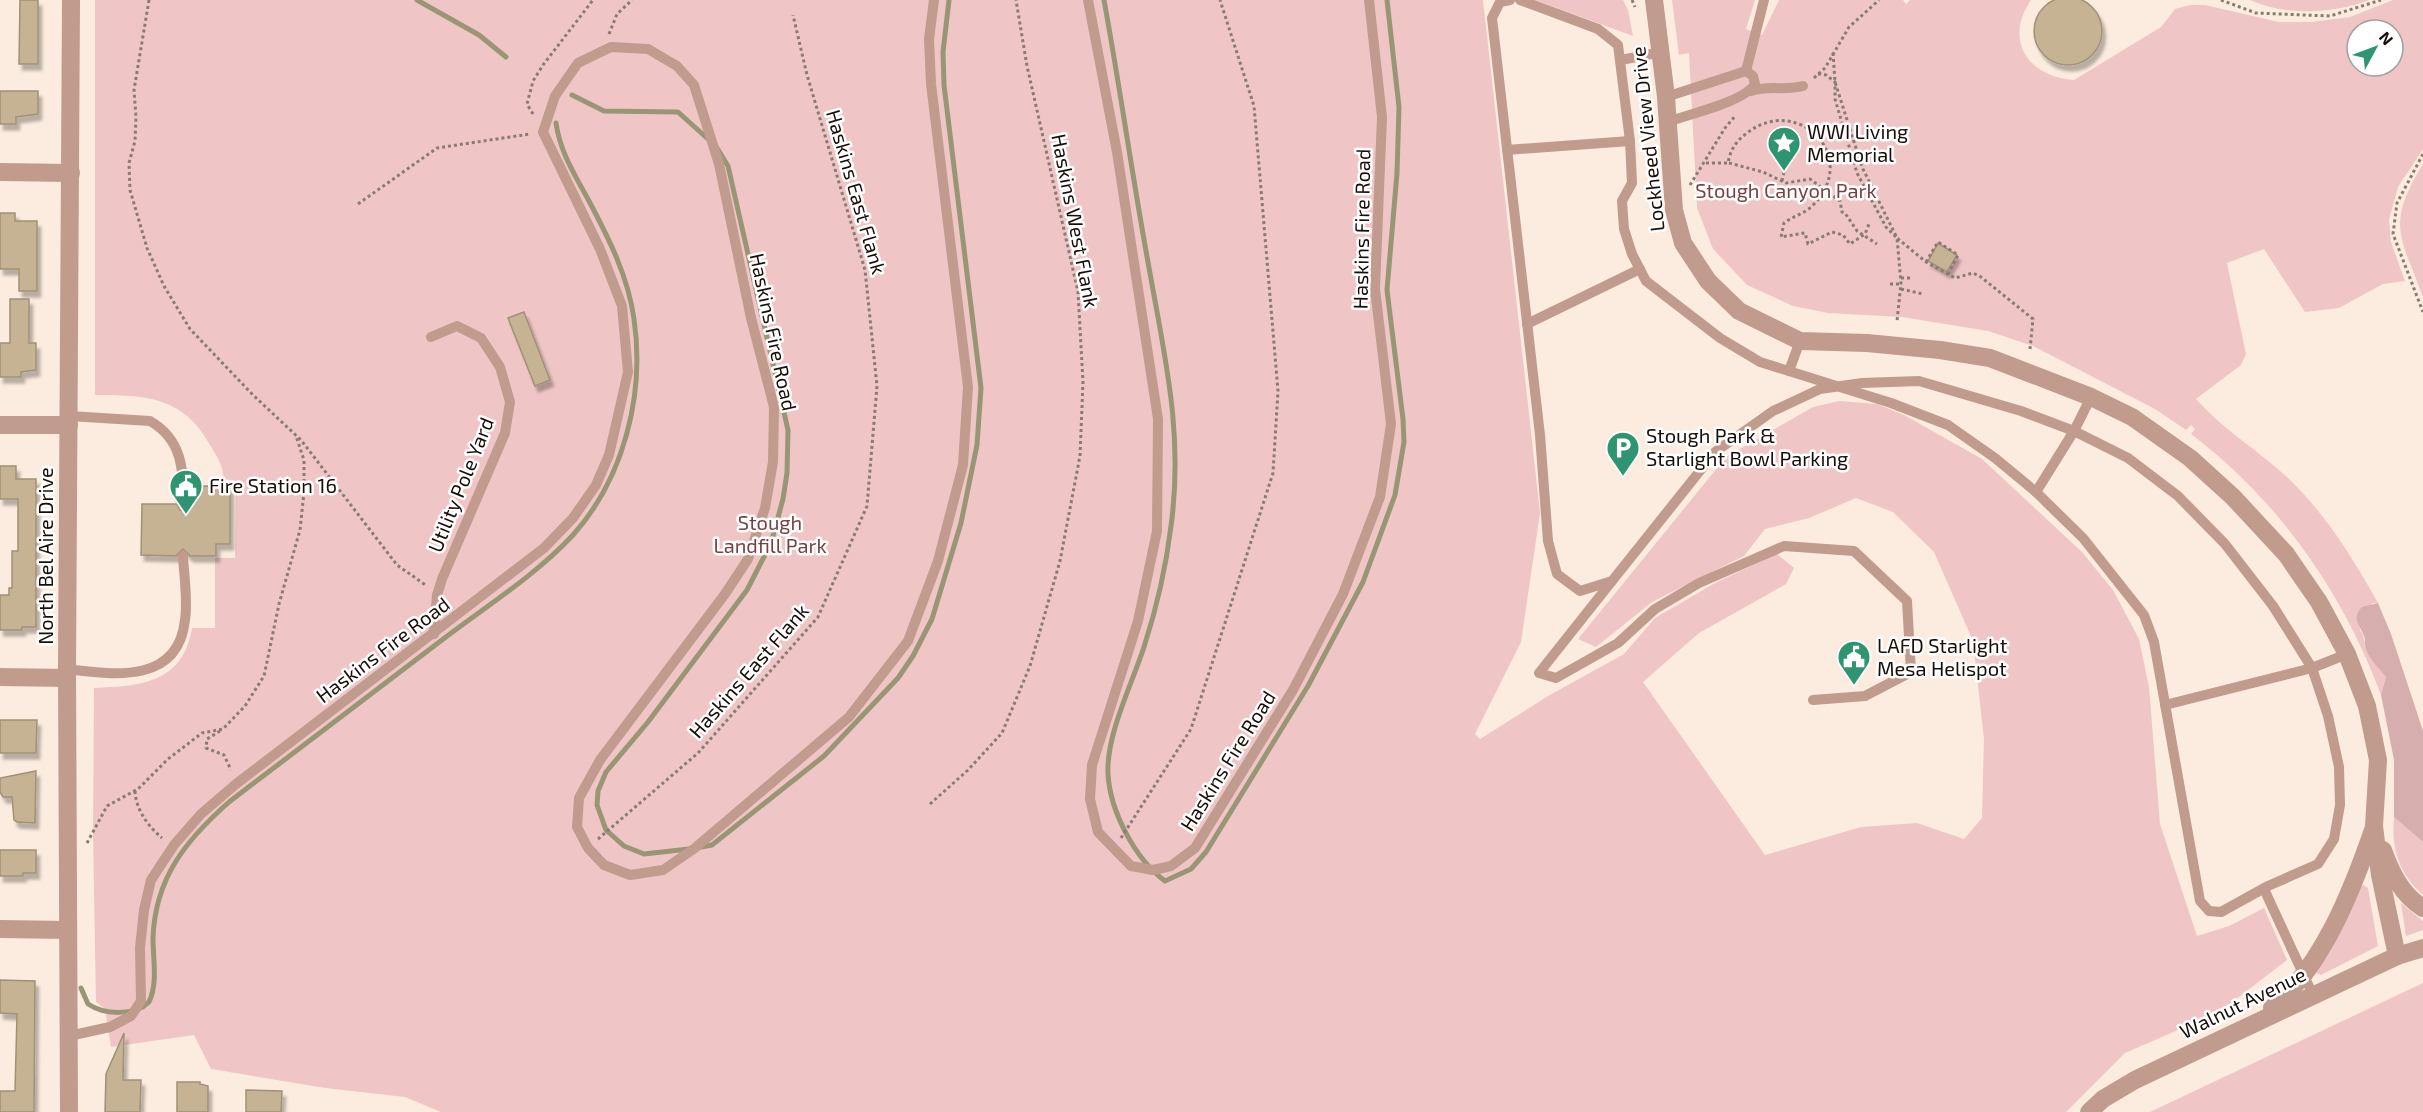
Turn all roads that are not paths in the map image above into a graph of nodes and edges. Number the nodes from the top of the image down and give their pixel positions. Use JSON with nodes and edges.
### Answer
{"nodes":[{"id":1,"x":71,"y":0,"type":"edge"},
{"id":2,"x":934,"y":0,"type":"edge"},
{"id":3,"x":1088,"y":0,"type":"edge"},
{"id":4,"x":1369,"y":0,"type":"edge"},
{"id":5,"x":1510,"y":0,"type":"edge"},
{"id":6,"x":1520,"y":0,"type":"edge"},
{"id":7,"x":1654,"y":0,"type":"edge"},
{"id":8,"x":1764,"y":0,"type":"edge"},
{"id":9,"x":1661,"y":52,"type":"junction"},
{"id":10,"x":1621,"y":60,"type":"junction"},
{"id":11,"x":1746,"y":71,"type":"junction"},
{"id":12,"x":1803,"y":86,"type":"road end"},
{"id":13,"x":1750,"y":91,"type":"junction"},
{"id":14,"x":1666,"y":97,"type":"junction"},
{"id":15,"x":1668,"y":122,"type":"junction"},
{"id":16,"x":1630,"y":141,"type":"junction"},
{"id":17,"x":1507,"y":150,"type":"junction"},
{"id":18,"x":0,"y":172,"type":"edge"},
{"id":19,"x":71,"y":173,"type":"junction"},
{"id":20,"x":1640,"y":269,"type":"junction"},
{"id":21,"x":1527,"y":324,"type":"junction"},
{"id":22,"x":431,"y":337,"type":"dead end"},
{"id":23,"x":1800,"y":341,"type":"junction"},
{"id":24,"x":1789,"y":371,"type":"junction"},
{"id":25,"x":1840,"y":387,"type":"junction"},
{"id":26,"x":2091,"y":397,"type":"junction"},
{"id":27,"x":69,"y":420,"type":"junction"},
{"id":28,"x":0,"y":425,"type":"edge"},
{"id":29,"x":2074,"y":431,"type":"junction"},
{"id":30,"x":2036,"y":492,"type":"junction"},
{"id":31,"x":184,"y":504,"type":"dead end"},
{"id":32,"x":183,"y":556,"type":"dead end"},
{"id":33,"x":1612,"y":581,"type":"junction"},
{"id":34,"x":434,"y":634,"type":"junction"},
{"id":35,"x":2347,"y":654,"type":"junction"},
{"id":36,"x":2312,"y":668,"type":"junction"},
{"id":37,"x":67,"y":673,"type":"junction"},
{"id":38,"x":0,"y":677,"type":"edge"},
{"id":39,"x":1813,"y":700,"type":"dead end"},
{"id":40,"x":2165,"y":705,"type":"junction"},
{"id":41,"x":2374,"y":826,"type":"junction"},
{"id":42,"x":2264,"y":889,"type":"junction"},
{"id":43,"x":2423,"y":908,"type":"edge"},
{"id":44,"x":0,"y":929,"type":"edge"},
{"id":45,"x":68,"y":930,"type":"junction"},
{"id":46,"x":2423,"y":948,"type":"edge"},
{"id":47,"x":2397,"y":956,"type":"junction"},
{"id":48,"x":2303,"y":974,"type":"junction"},
{"id":49,"x":2313,"y":995,"type":"junction"},
{"id":50,"x":2255,"y":1022,"type":"junction"},
{"id":51,"x":69,"y":1036,"type":"junction"},
{"id":52,"x":69,"y":1112,"type":"edge"},
{"id":53,"x":2089,"y":1112,"type":"edge"}],
"edges":[{"from":1,"to":19,"type":"street","name":"North Bel Aire Drive"},
{"from":2,"to":34,"type":"lane","name":"Haskins Fire Road"},
{"from":3,"to":4,"type":"lane","name":"Haskins Fire Road"},
{"from":5,"to":17,"type":"lane"},
{"from":6,"to":10,"type":"lane"},
{"from":7,"to":9,"type":"street","name":"Lockheed View Drive"},
{"from":8,"to":11,"type":"lane"},
{"from":9,"to":10,"type":"lane"},
{"from":9,"to":14,"type":"street","name":"Lockheed View Drive"},
{"from":10,"to":16,"type":"lane"},
{"from":11,"to":13,"type":"lane"},
{"from":11,"to":14,"type":"lane"},
{"from":12,"to":13,"type":"lane"},
{"from":13,"to":15,"type":"lane"},
{"from":14,"to":15,"type":"street","name":"Lockheed View Drive"},
{"from":15,"to":23,"type":"street","name":"Lockheed View Drive"},
{"from":16,"to":17,"type":"lane"},
{"from":16,"to":20,"type":"lane"},
{"from":17,"to":21,"type":"lane"},
{"from":18,"to":19,"type":"street"},
{"from":19,"to":27,"type":"street","name":"North Bel Aire Drive"},
{"from":20,"to":21,"type":"lane"},
{"from":20,"to":24,"type":"lane"},
{"from":21,"to":33,"type":"lane"},
{"from":22,"to":34,"type":"lane","name":"Utility Pole Yard"},
{"from":23,"to":24,"type":"lane"},
{"from":23,"to":26,"type":"street","name":"Lockheed View Drive"},
{"from":24,"to":25,"type":"lane"},
{"from":25,"to":29,"type":"lane"},
{"from":25,"to":30,"type":"lane"},
{"from":25,"to":33,"type":"lane"},
{"from":26,"to":29,"type":"lane"},
{"from":26,"to":35,"type":"street","name":"Lockheed View Drive"},
{"from":27,"to":28,"type":"street"},
{"from":27,"to":31,"type":"lane"},
{"from":27,"to":37,"type":"street","name":"North Bel Aire Drive"},
{"from":29,"to":30,"type":"lane"},
{"from":29,"to":36,"type":"lane"},
{"from":30,"to":40,"type":"lane"},
{"from":32,"to":37,"type":"lane"},
{"from":33,"to":39,"type":"lane"},
{"from":34,"to":51,"type":"lane","name":"Haskins Fire Road"},
{"from":35,"to":36,"type":"lane"},
{"from":35,"to":41,"type":"street","name":"Lockheed View Drive"},
{"from":36,"to":40,"type":"lane"},
{"from":36,"to":42,"type":"lane"},
{"from":37,"to":38,"type":"street"},
{"from":37,"to":45,"type":"street","name":"North Bel Aire Drive"},
{"from":40,"to":42,"type":"lane"},
{"from":41,"to":43,"type":"street","name":"Lockheed View Drive"},
{"from":41,"to":47,"type":"street","name":"Lockheed View Drive"},
{"from":41,"to":48,"type":"street","name":"Lockheed View Drive"},
{"from":42,"to":48,"type":"lane"},
{"from":44,"to":45,"type":"street"},
{"from":45,"to":51,"type":"street","name":"North Bel Aire Drive"},
{"from":46,"to":47,"type":"street","name":"Walnut Avenue"},
{"from":47,"to":49,"type":"street","name":"Walnut Avenue"},
{"from":48,"to":49,"type":"lane"},
{"from":48,"to":50,"type":"street","name":"Lockheed View Drive"},
{"from":49,"to":50,"type":"street","name":"Walnut Avenue"},
{"from":50,"to":53,"type":"street","name":"Walnut Avenue"},
{"from":51,"to":52,"type":"street","name":"North Bel Aire Drive"}]}
